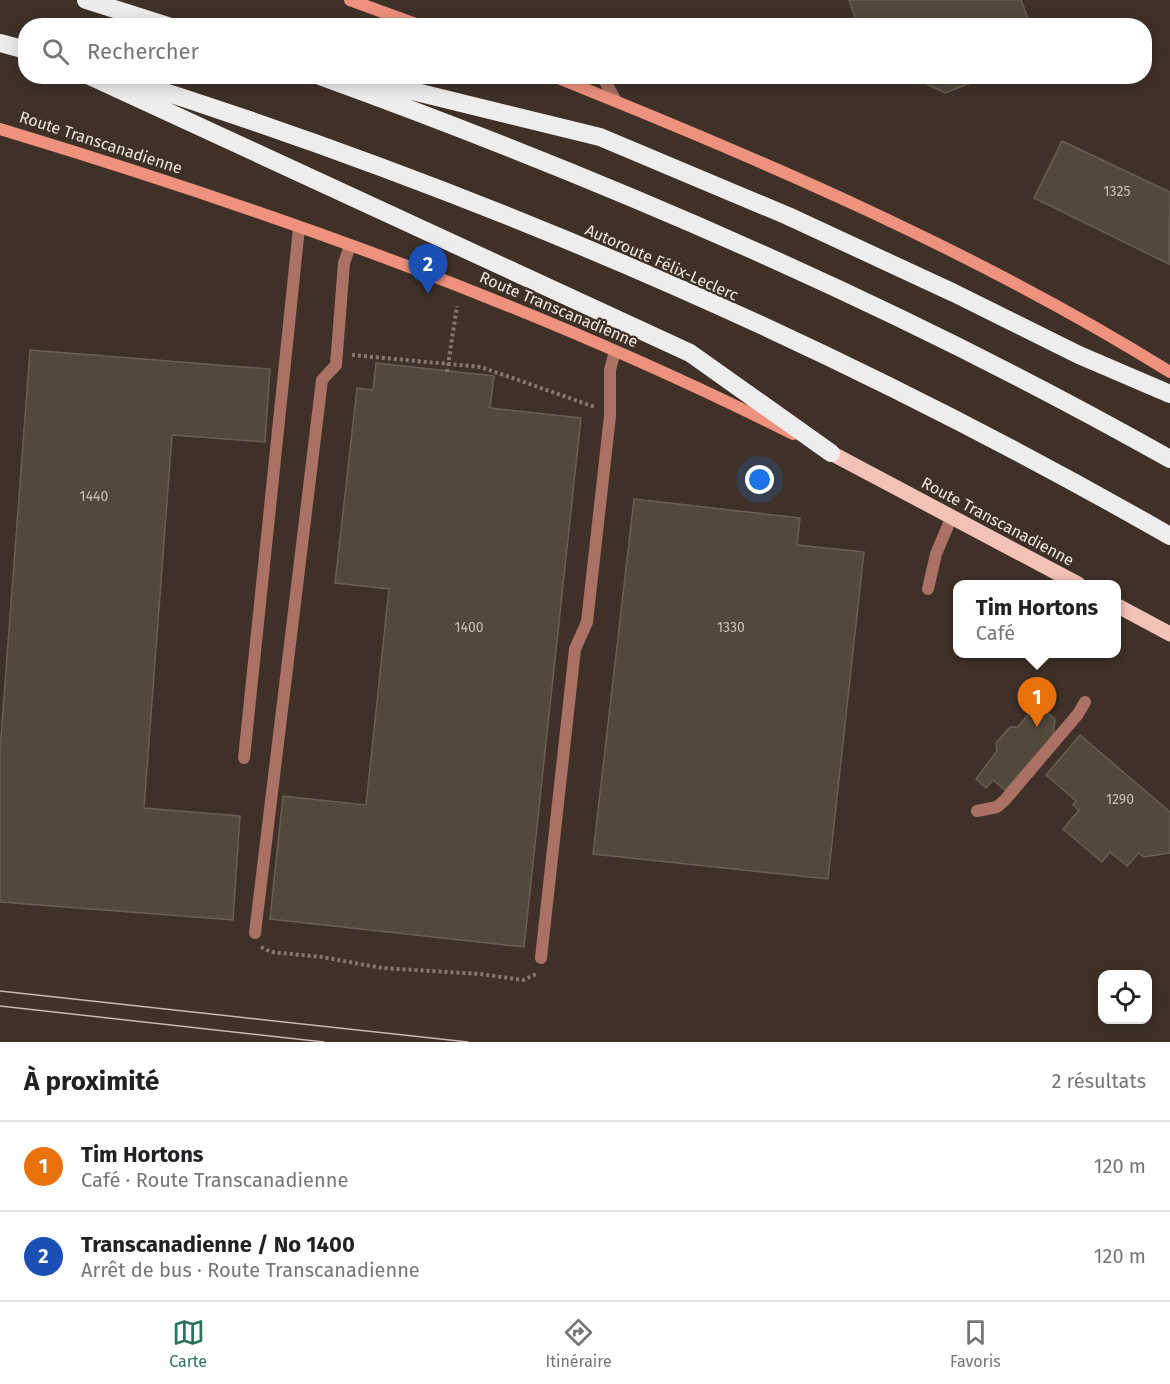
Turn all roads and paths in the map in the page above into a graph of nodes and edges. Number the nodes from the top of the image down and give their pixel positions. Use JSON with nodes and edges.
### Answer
{"nodes":[{"id":1,"x":86,"y":0,"type":"edge"},
{"id":2,"x":351,"y":0,"type":"edge"},
{"id":3,"x":143,"y":18,"type":"edge"},
{"id":4,"x":399,"y":18,"type":"edge"},
{"id":5,"x":0,"y":43,"type":"edge"},
{"id":6,"x":18,"y":48,"type":"edge"},
{"id":7,"x":107,"y":84,"type":"edge"},
{"id":8,"x":138,"y":84,"type":"edge"},
{"id":9,"x":341,"y":84,"type":"edge"},
{"id":10,"x":384,"y":84,"type":"edge"},
{"id":11,"x":573,"y":84,"type":"edge"},
{"id":12,"x":606,"y":84,"type":"edge"},
{"id":13,"x":616,"y":101,"type":"junction"},
{"id":14,"x":0,"y":129,"type":"edge"},
{"id":15,"x":299,"y":228,"type":"junction"},
{"id":16,"x":350,"y":246,"type":"junction"},
{"id":17,"x":457,"y":306,"type":"dead end"},
{"id":18,"x":615,"y":351,"type":"junction"},
{"id":19,"x":336,"y":354,"type":"junction"},
{"id":20,"x":448,"y":363,"type":"junction"},
{"id":21,"x":447,"y":372,"type":"dead end"},
{"id":22,"x":1170,"y":372,"type":"edge"},
{"id":23,"x":1170,"y":394,"type":"edge"},
{"id":24,"x":598,"y":409,"type":"dead end"},
{"id":25,"x":831,"y":453,"type":"junction"},
{"id":26,"x":1170,"y":459,"type":"edge"},
{"id":27,"x":952,"y":516,"type":"junction"},
{"id":28,"x":1170,"y":536,"type":"edge"},
{"id":29,"x":1069,"y":580,"type":"edge"},
{"id":30,"x":928,"y":589,"type":"dead end"},
{"id":31,"x":1121,"y":608,"type":"edge"},
{"id":32,"x":1170,"y":634,"type":"edge"},
{"id":33,"x":1085,"y":702,"type":"dead end"},
{"id":34,"x":244,"y":758,"type":"dead end"},
{"id":35,"x":977,"y":811,"type":"dead end"},
{"id":36,"x":255,"y":933,"type":"joint"},
{"id":37,"x":541,"y":958,"type":"joint"}],
"edges":[{"from":1,"to":3,"type":"highway"},
{"from":2,"to":4,"type":"main road"},
{"from":5,"to":6,"type":"highway"},
{"from":7,"to":25,"type":"highway"},
{"from":8,"to":28,"type":"highway","name":"Autoroute Félix-Leclerc"},
{"from":9,"to":26,"type":"highway"},
{"from":10,"to":23,"type":"highway"},
{"from":11,"to":13,"type":"main road"},
{"from":12,"to":13,"type":"lane"},
{"from":13,"to":22,"type":"main road"},
{"from":14,"to":15,"type":"main road","name":"Route Transcanadienne"},
{"from":15,"to":16,"type":"main road","name":"Route Transcanadienne"},
{"from":15,"to":34,"type":"lane"},
{"from":16,"to":18,"type":"main road","name":"Route Transcanadienne"},
{"from":16,"to":19,"type":"lane"},
{"from":17,"to":20,"type":"path"},
{"from":18,"to":25,"type":"main road","name":"Route Transcanadienne"},
{"from":18,"to":37,"type":"lane"},
{"from":19,"to":20,"type":"path"},
{"from":19,"to":36,"type":"lane"},
{"from":20,"to":21,"type":"path"},
{"from":20,"to":24,"type":"path"},
{"from":25,"to":27,"type":"main road","name":"Route Transcanadienne"},
{"from":27,"to":29,"type":"main road","name":"Route Transcanadienne"},
{"from":27,"to":30,"type":"lane"},
{"from":31,"to":32,"type":"main road"},
{"from":33,"to":35,"type":"lane"},
{"from":36,"to":37,"type":"path"}]}
